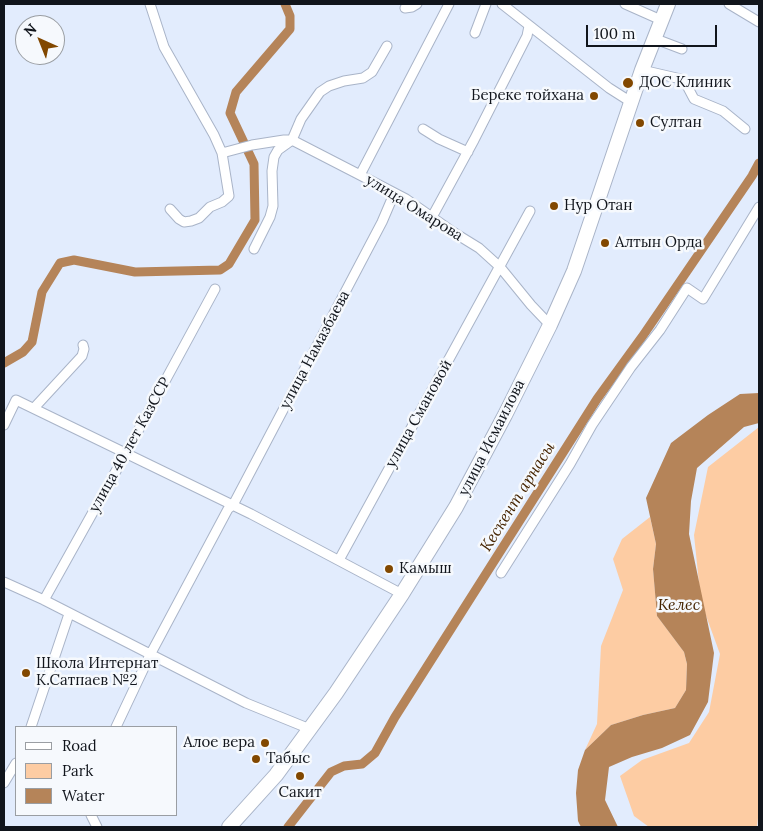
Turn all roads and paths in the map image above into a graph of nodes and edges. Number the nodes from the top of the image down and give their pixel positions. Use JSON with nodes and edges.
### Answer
{"nodes":[{"id":1,"x":150,"y":4,"type":"edge"},
{"id":2,"x":416,"y":4,"type":"edge"},
{"id":3,"x":449,"y":4,"type":"edge"},
{"id":4,"x":486,"y":4,"type":"edge"},
{"id":5,"x":502,"y":4,"type":"edge"},
{"id":6,"x":625,"y":4,"type":"edge"},
{"id":7,"x":668,"y":4,"type":"edge"},
{"id":8,"x":729,"y":4,"type":"edge"},
{"id":9,"x":405,"y":8,"type":"dead end"},
{"id":10,"x":661,"y":20,"type":"junction"},
{"id":11,"x":759,"y":22,"type":"edge"},
{"id":12,"x":529,"y":26,"type":"junction"},
{"id":13,"x":475,"y":33,"type":"dead end"},
{"id":14,"x":654,"y":38,"type":"junction"},
{"id":15,"x":387,"y":46,"type":"dead end"},
{"id":16,"x":682,"y":48,"type":"dead end"},
{"id":17,"x":642,"y":70,"type":"junction"},
{"id":18,"x":631,"y":102,"type":"junction"},
{"id":19,"x":423,"y":129,"type":"dead end"},
{"id":20,"x":745,"y":129,"type":"dead end"},
{"id":21,"x":292,"y":140,"type":"junction"},
{"id":22,"x":468,"y":152,"type":"junction"},
{"id":23,"x":222,"y":153,"type":"junction"},
{"id":24,"x":360,"y":174,"type":"junction"},
{"id":25,"x":394,"y":194,"type":"junction"},
{"id":26,"x":759,"y":207,"type":"edge"},
{"id":27,"x":170,"y":209,"type":"dead end"},
{"id":28,"x":530,"y":212,"type":"dead end"},
{"id":29,"x":432,"y":218,"type":"junction"},
{"id":30,"x":254,"y":249,"type":"dead end"},
{"id":31,"x":500,"y":267,"type":"junction"},
{"id":32,"x":215,"y":289,"type":"dead end"},
{"id":33,"x":550,"y":325,"type":"junction"},
{"id":34,"x":83,"y":345,"type":"dead end"},
{"id":35,"x":34,"y":408,"type":"junction"},
{"id":36,"x":4,"y":425,"type":"edge"},
{"id":37,"x":126,"y":453,"type":"junction"},
{"id":38,"x":233,"y":505,"type":"junction"},
{"id":39,"x":339,"y":560,"type":"junction"},
{"id":40,"x":501,"y":573,"type":"dead end"},
{"id":41,"x":4,"y":582,"type":"edge"},
{"id":42,"x":402,"y":594,"type":"junction"},
{"id":43,"x":44,"y":600,"type":"junction"},
{"id":44,"x":69,"y":614,"type":"junction"},
{"id":45,"x":150,"y":655,"type":"junction"},
{"id":46,"x":32,"y":726,"type":"edge"},
{"id":47,"x":116,"y":726,"type":"edge"},
{"id":48,"x":310,"y":729,"type":"junction"},
{"id":49,"x":15,"y":765,"type":"edge"},
{"id":50,"x":4,"y":783,"type":"edge"},
{"id":51,"x":229,"y":827,"type":"edge"}],
"edges":[{"from":1,"to":23,"type":"street"},
{"from":2,"to":9,"type":"street"},
{"from":3,"to":24,"type":"street"},
{"from":4,"to":13,"type":"street"},
{"from":5,"to":12,"type":"street"},
{"from":6,"to":10,"type":"street"},
{"from":7,"to":10,"type":"main road","name":"улица Исмаилова"},
{"from":8,"to":11,"type":"street"},
{"from":10,"to":14,"type":"main road","name":"улица Исмаилова"},
{"from":12,"to":18,"type":"street"},
{"from":12,"to":22,"type":"street"},
{"from":14,"to":16,"type":"street"},
{"from":14,"to":17,"type":"main road","name":"улица Исмаилова"},
{"from":15,"to":21,"type":"street"},
{"from":17,"to":18,"type":"main road","name":"улица Исмаилова"},
{"from":17,"to":20,"type":"street"},
{"from":18,"to":33,"type":"main road","name":"улица Исмаилова"},
{"from":19,"to":22,"type":"street"},
{"from":21,"to":23,"type":"street"},
{"from":21,"to":24,"type":"street","name":"улица Омарова"},
{"from":21,"to":30,"type":"street"},
{"from":22,"to":29,"type":"street"},
{"from":23,"to":27,"type":"street"},
{"from":24,"to":25,"type":"street","name":"улица Омарова"},
{"from":25,"to":29,"type":"street","name":"улица Омарова"},
{"from":25,"to":38,"type":"street","name":"улица Намазбаева"},
{"from":26,"to":40,"type":"street"},
{"from":28,"to":31,"type":"street","name":"улица Смановой"},
{"from":29,"to":31,"type":"street","name":"улица Омарова"},
{"from":31,"to":33,"type":"street","name":"улица Омарова"},
{"from":31,"to":39,"type":"street","name":"улица Смановой"},
{"from":32,"to":37,"type":"street","name":"улица 40 лет КазССР"},
{"from":33,"to":42,"type":"main road","name":"улица Исмаилова"},
{"from":34,"to":35,"type":"street"},
{"from":35,"to":36,"type":"street"},
{"from":35,"to":37,"type":"street"},
{"from":37,"to":38,"type":"street"},
{"from":37,"to":43,"type":"street","name":"улица 40 лет КазССР"},
{"from":38,"to":39,"type":"street"},
{"from":38,"to":45,"type":"street","name":"улица Намазбаева"},
{"from":39,"to":42,"type":"street"},
{"from":41,"to":43,"type":"street"},
{"from":42,"to":48,"type":"main road","name":"улица Исмаилова"},
{"from":43,"to":44,"type":"street"},
{"from":44,"to":45,"type":"street"},
{"from":44,"to":46,"type":"street"},
{"from":45,"to":47,"type":"street","name":"улица Намазбаева"},
{"from":45,"to":48,"type":"street"},
{"from":48,"to":51,"type":"main road","name":"улица Исмаилова"},
{"from":49,"to":50,"type":"street"}]}
